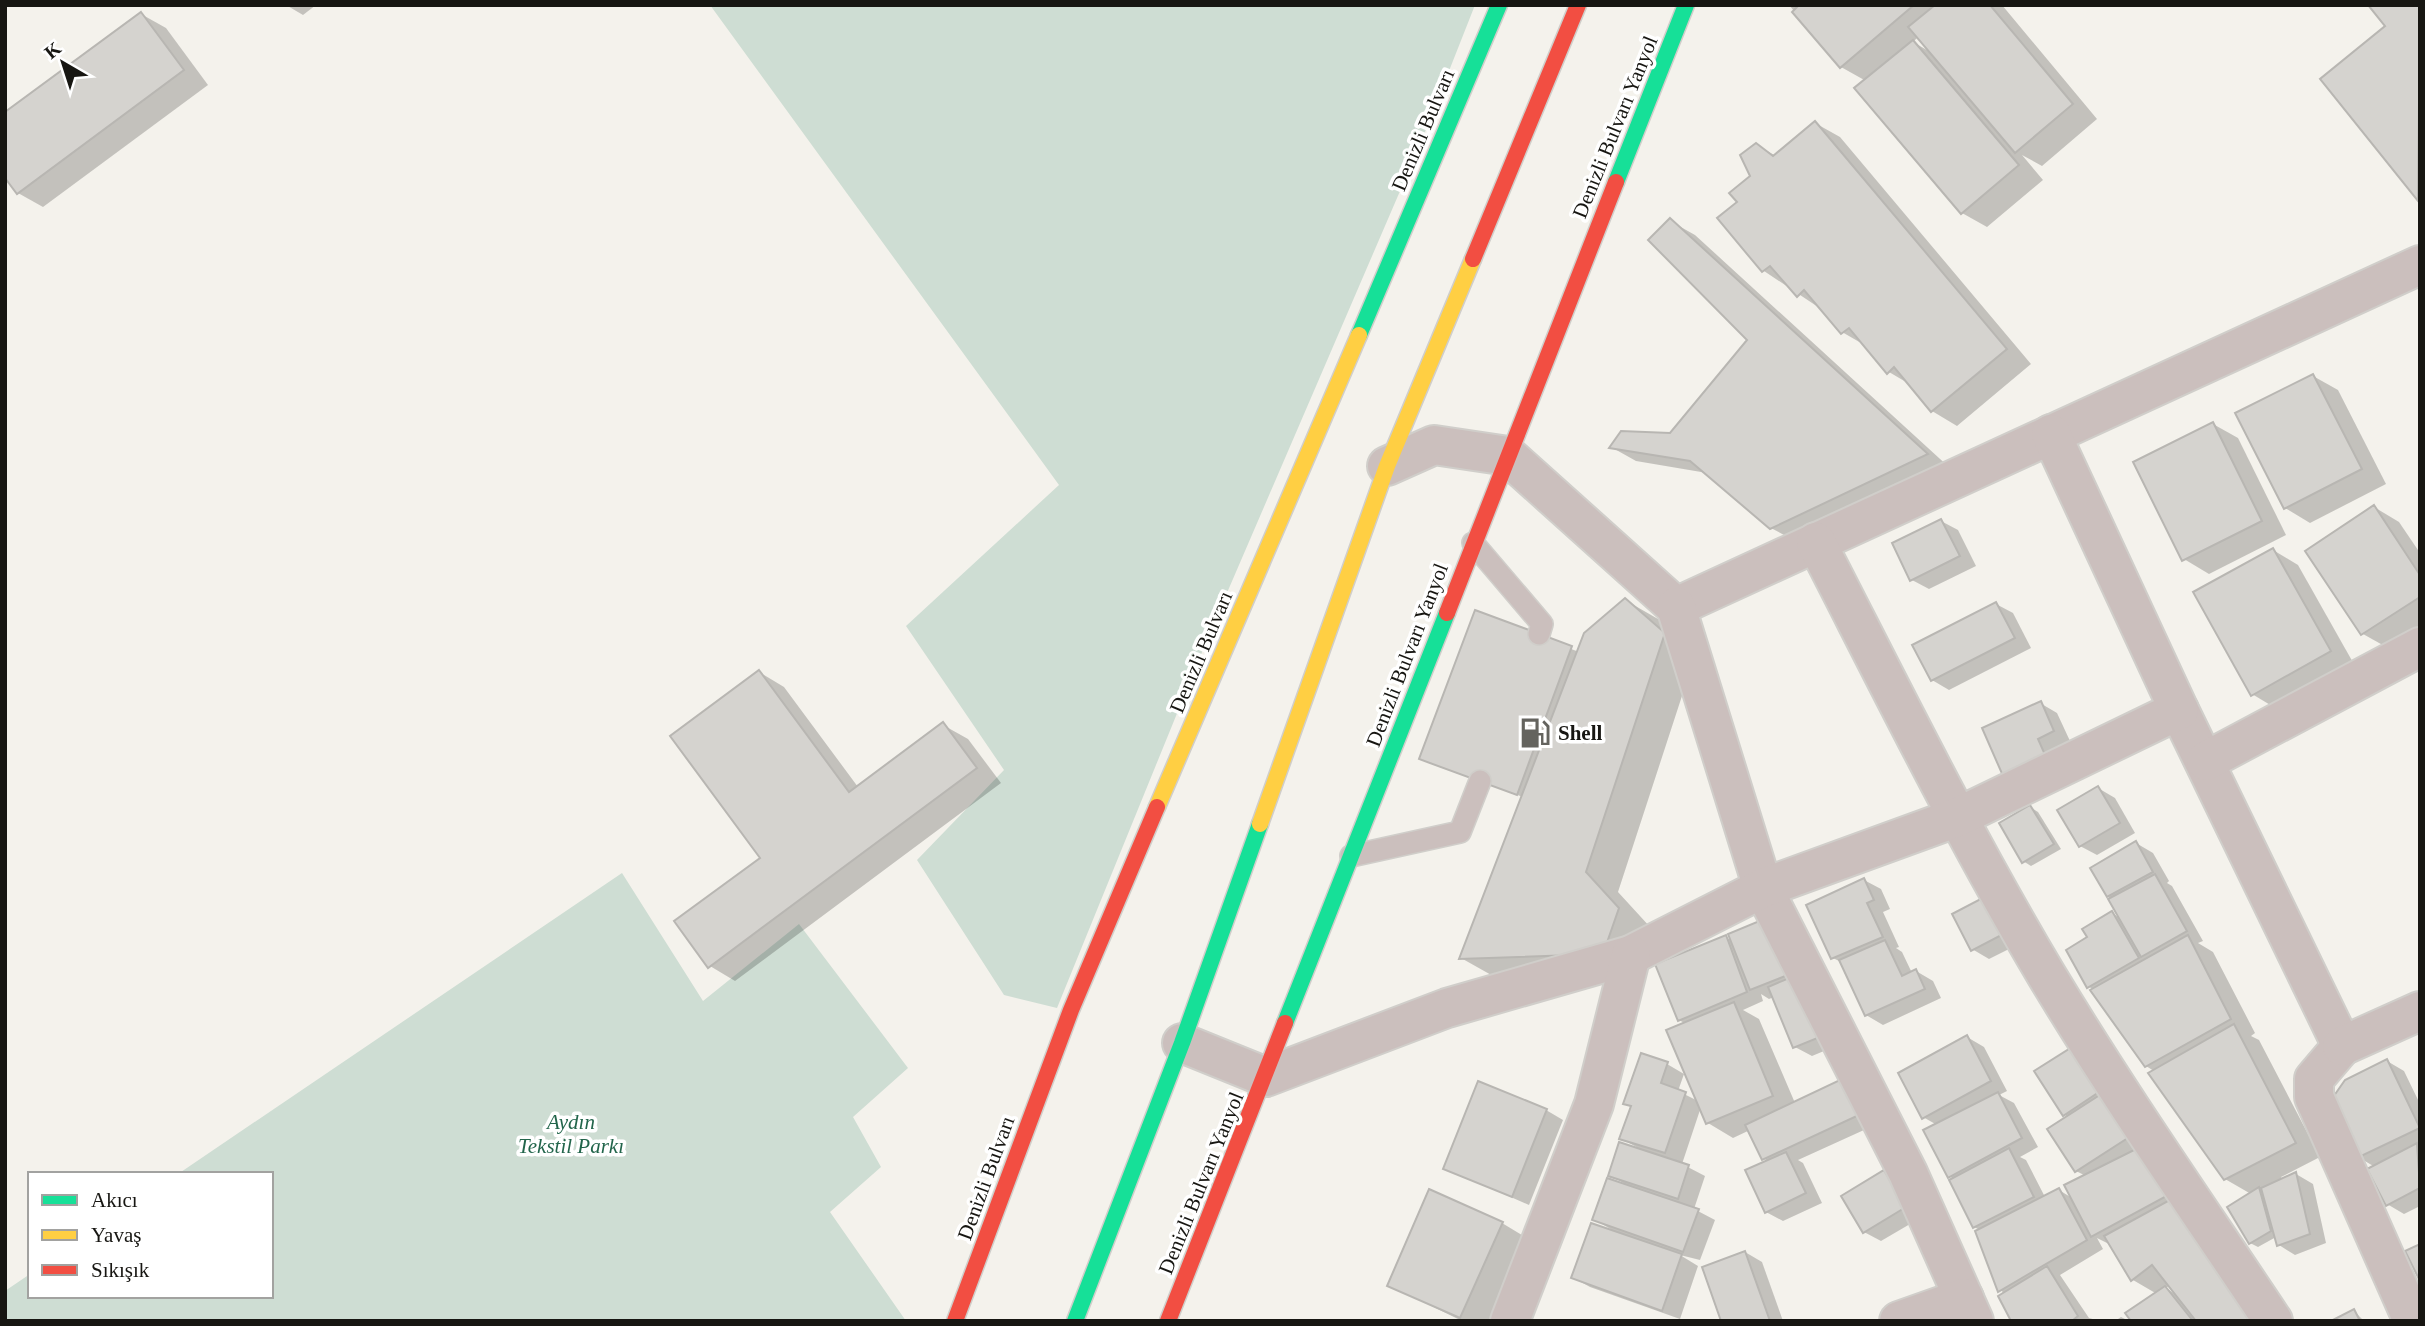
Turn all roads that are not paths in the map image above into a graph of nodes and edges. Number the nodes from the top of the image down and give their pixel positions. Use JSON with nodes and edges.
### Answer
{"nodes":[{"id":1,"x":1499,"y":5,"type":"edge"},
{"id":2,"x":1577,"y":5,"type":"edge"},
{"id":3,"x":1686,"y":5,"type":"edge"},
{"id":4,"x":2420,"y":265,"type":"edge"},
{"id":5,"x":2051,"y":434,"type":"junction"},
{"id":6,"x":1508,"y":456,"type":"junction"},
{"id":7,"x":1387,"y":466,"type":"junction"},
{"id":8,"x":1816,"y":542,"type":"junction"},
{"id":9,"x":1473,"y":543,"type":"junction"},
{"id":10,"x":1676,"y":607,"type":"junction"},
{"id":11,"x":1539,"y":634,"type":"dead end"},
{"id":12,"x":2420,"y":647,"type":"edge"},
{"id":13,"x":2179,"y":710,"type":"junction"},
{"id":14,"x":2206,"y":761,"type":"junction"},
{"id":15,"x":1480,"y":781,"type":"dead end"},
{"id":16,"x":1958,"y":817,"type":"junction"},
{"id":17,"x":1351,"y":856,"type":"junction"},
{"id":18,"x":1763,"y":888,"type":"junction"},
{"id":19,"x":1631,"y":955,"type":"junction"},
{"id":20,"x":2420,"y":1011,"type":"edge"},
{"id":21,"x":1182,"y":1043,"type":"junction"},
{"id":22,"x":2342,"y":1046,"type":"junction"},
{"id":23,"x":1266,"y":1077,"type":"junction"},
{"id":24,"x":1969,"y":1309,"type":"edge"},
{"id":25,"x":955,"y":1321,"type":"edge"},
{"id":26,"x":1075,"y":1321,"type":"edge"},
{"id":27,"x":1168,"y":1321,"type":"edge"},
{"id":28,"x":1510,"y":1321,"type":"edge"},
{"id":29,"x":1899,"y":1321,"type":"edge"},
{"id":30,"x":2273,"y":1321,"type":"edge"},
{"id":31,"x":2413,"y":1321,"type":"edge"}],
"edges":[{"from":1,"to":25,"type":"main road","name":"Denizli Bulvarı"},
{"from":2,"to":7,"type":"main road"},
{"from":3,"to":6,"type":"main road","name":"Denizli Bulvarı Yanyol"},
{"from":4,"to":5,"type":"street"},
{"from":5,"to":8,"type":"street"},
{"from":5,"to":13,"type":"street"},
{"from":6,"to":7,"type":"street"},
{"from":6,"to":9,"type":"main road","name":"Denizli Bulvarı Yanyol"},
{"from":6,"to":10,"type":"street"},
{"from":7,"to":21,"type":"main road"},
{"from":8,"to":10,"type":"street"},
{"from":8,"to":16,"type":"street"},
{"from":9,"to":11,"type":"lane"},
{"from":9,"to":17,"type":"main road","name":"Denizli Bulvarı Yanyol"},
{"from":10,"to":18,"type":"street"},
{"from":12,"to":14,"type":"street"},
{"from":13,"to":14,"type":"street"},
{"from":13,"to":16,"type":"street"},
{"from":14,"to":22,"type":"street"},
{"from":15,"to":17,"type":"lane"},
{"from":16,"to":18,"type":"street"},
{"from":16,"to":30,"type":"street"},
{"from":17,"to":23,"type":"main road","name":"Denizli Bulvarı Yanyol"},
{"from":18,"to":19,"type":"street"},
{"from":18,"to":24,"type":"street"},
{"from":19,"to":23,"type":"street"},
{"from":19,"to":28,"type":"street"},
{"from":20,"to":22,"type":"street"},
{"from":21,"to":23,"type":"street"},
{"from":21,"to":26,"type":"main road"},
{"from":22,"to":31,"type":"street"},
{"from":23,"to":27,"type":"main road","name":"Denizli Bulvarı Yanyol"},
{"from":24,"to":29,"type":"street"}]}
